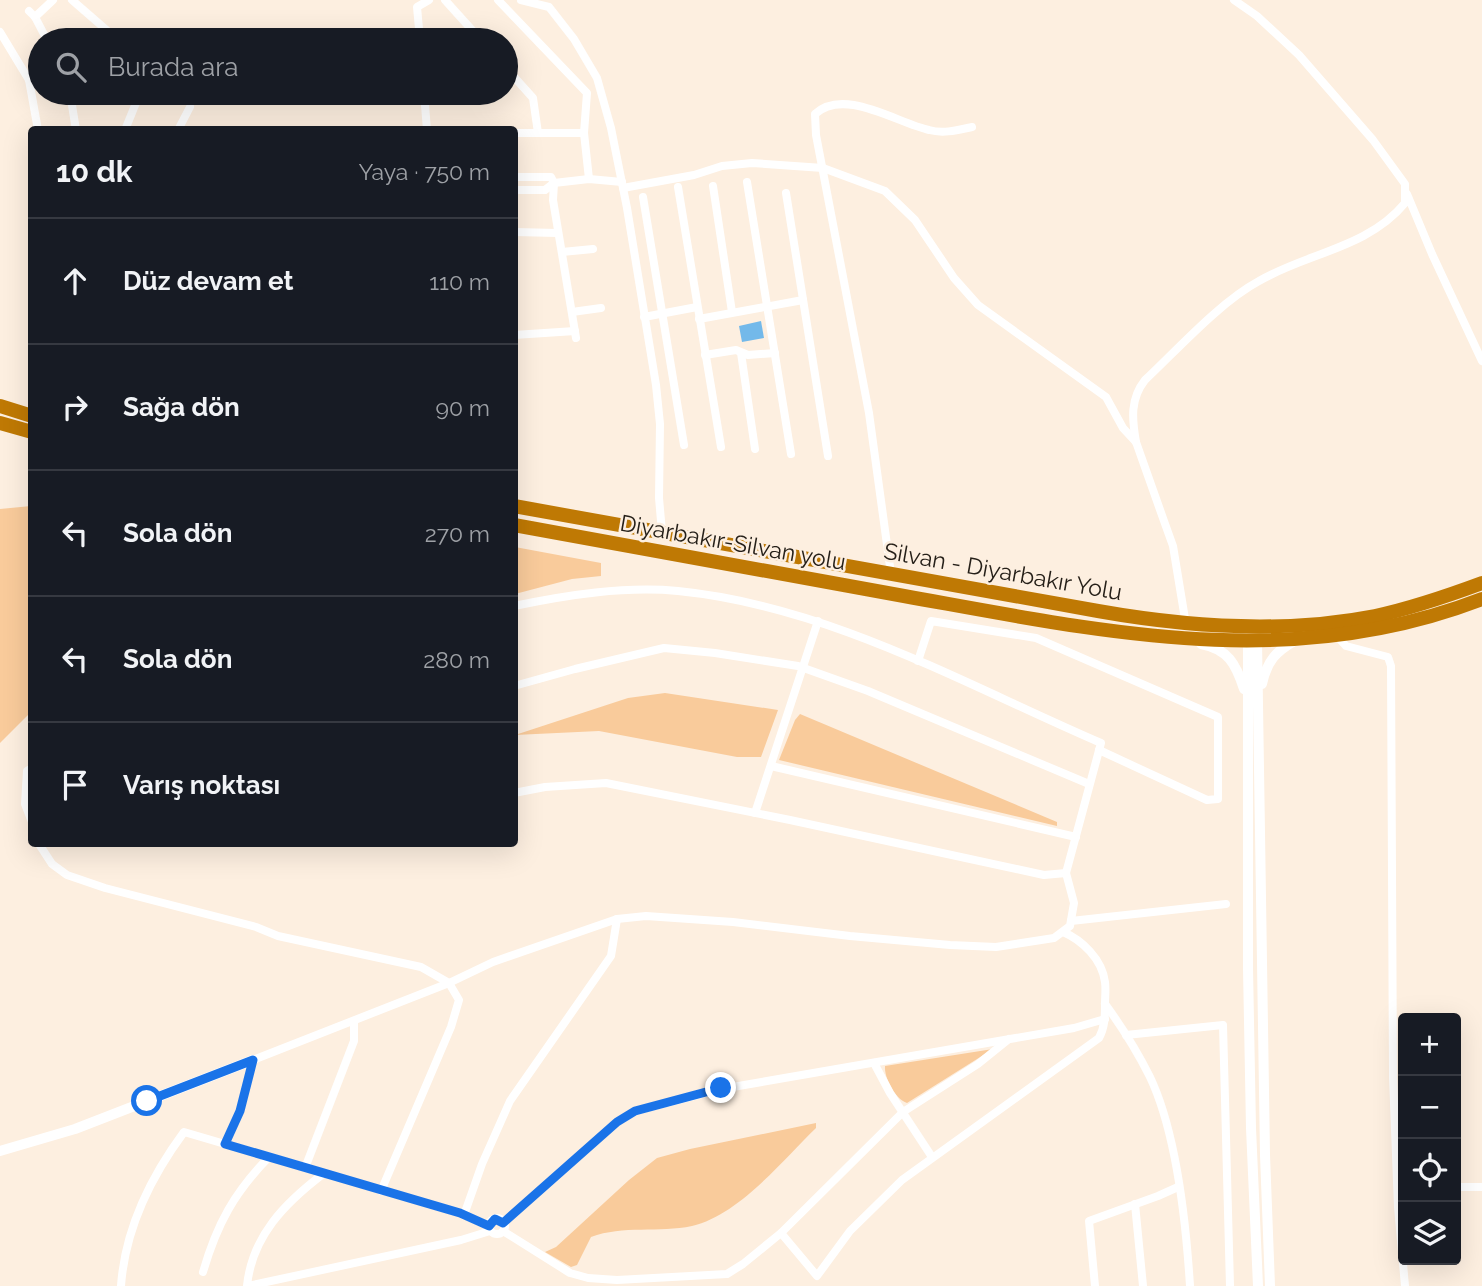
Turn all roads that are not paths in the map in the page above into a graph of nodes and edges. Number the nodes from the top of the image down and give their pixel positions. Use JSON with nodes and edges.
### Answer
{"nodes":[{"id":1,"x":53,"y":0,"type":"edge"},
{"id":2,"x":72,"y":0,"type":"edge"},
{"id":3,"x":429,"y":0,"type":"edge"},
{"id":4,"x":445,"y":0,"type":"edge"},
{"id":5,"x":498,"y":0,"type":"edge"},
{"id":6,"x":521,"y":0,"type":"edge"},
{"id":7,"x":1234,"y":0,"type":"edge"},
{"id":8,"x":40,"y":28,"type":"edge"},
{"id":9,"x":104,"y":28,"type":"edge"},
{"id":10,"x":419,"y":28,"type":"edge"},
{"id":11,"x":470,"y":28,"type":"edge"},
{"id":12,"x":0,"y":32,"type":"edge"},
{"id":13,"x":28,"y":78,"type":"edge"},
{"id":14,"x":518,"y":81,"type":"edge"},
{"id":15,"x":34,"y":105,"type":"edge"},
{"id":16,"x":72,"y":105,"type":"edge"},
{"id":17,"x":134,"y":105,"type":"edge"},
{"id":18,"x":425,"y":105,"type":"edge"},
{"id":19,"x":190,"y":107,"type":"dead end"},
{"id":20,"x":37,"y":126,"type":"edge"},
{"id":21,"x":75,"y":126,"type":"edge"},
{"id":22,"x":127,"y":126,"type":"edge"},
{"id":23,"x":180,"y":126,"type":"edge"},
{"id":24,"x":427,"y":126,"type":"edge"},
{"id":25,"x":972,"y":127,"type":"dead end"},
{"id":26,"x":518,"y":133,"type":"edge"},
{"id":27,"x":538,"y":133,"type":"junction"},
{"id":28,"x":584,"y":133,"type":"junction"},
{"id":29,"x":823,"y":168,"type":"junction"},
{"id":30,"x":518,"y":177,"type":"edge"},
{"id":31,"x":589,"y":179,"type":"junction"},
{"id":32,"x":747,"y":182,"type":"dead end"},
{"id":33,"x":554,"y":183,"type":"junction"},
{"id":34,"x":623,"y":185,"type":"junction"},
{"id":35,"x":713,"y":186,"type":"dead end"},
{"id":36,"x":678,"y":187,"type":"dead end"},
{"id":37,"x":518,"y":190,"type":"edge"},
{"id":38,"x":786,"y":193,"type":"dead end"},
{"id":39,"x":1407,"y":194,"type":"junction"},
{"id":40,"x":643,"y":197,"type":"dead end"},
{"id":41,"x":518,"y":232,"type":"edge"},
{"id":42,"x":558,"y":233,"type":"junction"},
{"id":43,"x":593,"y":249,"type":"dead end"},
{"id":44,"x":562,"y":252,"type":"junction"},
{"id":45,"x":803,"y":300,"type":"junction"},
{"id":46,"x":768,"y":306,"type":"junction"},
{"id":47,"x":697,"y":307,"type":"junction"},
{"id":48,"x":601,"y":308,"type":"dead end"},
{"id":49,"x":572,"y":312,"type":"junction"},
{"id":50,"x":733,"y":312,"type":"junction"},
{"id":51,"x":661,"y":313,"type":"junction"},
{"id":52,"x":644,"y":317,"type":"junction"},
{"id":53,"x":699,"y":319,"type":"junction"},
{"id":54,"x":518,"y":335,"type":"edge"},
{"id":55,"x":775,"y":353,"type":"junction"},
{"id":56,"x":741,"y":354,"type":"junction"},
{"id":57,"x":705,"y":355,"type":"junction"},
{"id":58,"x":1482,"y":361,"type":"edge"},
{"id":59,"x":0,"y":406,"type":"edge"},
{"id":60,"x":28,"y":415,"type":"edge"},
{"id":61,"x":0,"y":423,"type":"edge"},
{"id":62,"x":28,"y":431,"type":"edge"},
{"id":63,"x":1136,"y":442,"type":"junction"},
{"id":64,"x":684,"y":444,"type":"dead end"},
{"id":65,"x":721,"y":447,"type":"dead end"},
{"id":66,"x":755,"y":449,"type":"dead end"},
{"id":67,"x":791,"y":454,"type":"dead end"},
{"id":68,"x":828,"y":456,"type":"dead end"},
{"id":69,"x":518,"y":507,"type":"edge"},
{"id":70,"x":518,"y":526,"type":"edge"},
{"id":71,"x":662,"y":532,"type":"junction"},
{"id":72,"x":891,"y":574,"type":"junction"},
{"id":73,"x":1482,"y":583,"type":"edge"},
{"id":74,"x":1482,"y":599,"type":"edge"},
{"id":75,"x":518,"y":605,"type":"edge"},
{"id":76,"x":818,"y":621,"type":"junction"},
{"id":77,"x":1186,"y":625,"type":"junction"},
{"id":78,"x":1337,"y":636,"type":"junction"},
{"id":79,"x":1175,"y":639,"type":"junction"},
{"id":80,"x":1252,"y":640,"type":"junction"},
{"id":81,"x":1296,"y":640,"type":"junction"},
{"id":82,"x":918,"y":662,"type":"junction"},
{"id":83,"x":804,"y":668,"type":"junction"},
{"id":84,"x":518,"y":685,"type":"edge"},
{"id":85,"x":1252,"y":699,"type":"junction"},
{"id":86,"x":1099,"y":750,"type":"junction"},
{"id":87,"x":771,"y":766,"type":"junction"},
{"id":88,"x":28,"y":770,"type":"edge"},
{"id":89,"x":1089,"y":784,"type":"junction"},
{"id":90,"x":518,"y":792,"type":"edge"},
{"id":91,"x":28,"y":812,"type":"edge"},
{"id":92,"x":755,"y":813,"type":"junction"},
{"id":93,"x":1076,"y":837,"type":"junction"},
{"id":94,"x":41,"y":847,"type":"edge"},
{"id":95,"x":1066,"y":873,"type":"junction"},
{"id":96,"x":1226,"y":904,"type":"dead end"},
{"id":97,"x":617,"y":919,"type":"junction"},
{"id":98,"x":1071,"y":921,"type":"junction"},
{"id":99,"x":1063,"y":932,"type":"junction"},
{"id":100,"x":449,"y":983,"type":"junction"},
{"id":101,"x":1105,"y":1004,"type":"junction"},
{"id":102,"x":1105,"y":1019,"type":"junction"},
{"id":103,"x":354,"y":1021,"type":"junction"},
{"id":104,"x":1126,"y":1035,"type":"junction"},
{"id":105,"x":1012,"y":1037,"type":"junction"},
{"id":106,"x":253,"y":1060,"type":"junction"},
{"id":107,"x":874,"y":1063,"type":"junction"},
{"id":108,"x":903,"y":1112,"type":"junction"},
{"id":109,"x":225,"y":1144,"type":"junction"},
{"id":110,"x":0,"y":1151,"type":"edge"},
{"id":111,"x":269,"y":1157,"type":"junction"},
{"id":112,"x":932,"y":1157,"type":"junction"},
{"id":113,"x":1398,"y":1157,"type":"edge"},
{"id":114,"x":305,"y":1168,"type":"junction"},
{"id":115,"x":323,"y":1174,"type":"junction"},
{"id":116,"x":1178,"y":1186,"type":"junction"},
{"id":117,"x":1482,"y":1187,"type":"edge"},
{"id":118,"x":1461,"y":1188,"type":"edge"},
{"id":119,"x":380,"y":1191,"type":"junction"},
{"id":120,"x":1401,"y":1202,"type":"edge"},
{"id":121,"x":1135,"y":1204,"type":"junction"},
{"id":122,"x":464,"y":1215,"type":"junction"},
{"id":123,"x":503,"y":1227,"type":"junction"},
{"id":124,"x":489,"y":1228,"type":"junction"},
{"id":125,"x":781,"y":1233,"type":"junction"},
{"id":126,"x":203,"y":1272,"type":"dead end"},
{"id":127,"x":121,"y":1286,"type":"edge"},
{"id":128,"x":248,"y":1286,"type":"edge"},
{"id":129,"x":1095,"y":1286,"type":"edge"},
{"id":130,"x":1143,"y":1286,"type":"edge"},
{"id":131,"x":1189,"y":1286,"type":"edge"},
{"id":132,"x":1230,"y":1286,"type":"edge"},
{"id":133,"x":1258,"y":1286,"type":"edge"},
{"id":134,"x":1270,"y":1286,"type":"edge"},
{"id":135,"x":1405,"y":1286,"type":"edge"}],
"edges":[{"from":1,"to":8,"type":"street"},
{"from":2,"to":9,"type":"street"},
{"from":3,"to":10,"type":"street"},
{"from":4,"to":11,"type":"street"},
{"from":5,"to":28,"type":"street"},
{"from":6,"to":34,"type":"street"},
{"from":7,"to":39,"type":"street"},
{"from":12,"to":13,"type":"street"},
{"from":14,"to":27,"type":"street"},
{"from":15,"to":20,"type":"street"},
{"from":16,"to":21,"type":"street"},
{"from":17,"to":22,"type":"street"},
{"from":18,"to":24,"type":"street"},
{"from":19,"to":23,"type":"street"},
{"from":25,"to":29,"type":"street"},
{"from":26,"to":27,"type":"street"},
{"from":27,"to":28,"type":"street"},
{"from":28,"to":31,"type":"street"},
{"from":29,"to":34,"type":"street"},
{"from":29,"to":63,"type":"street"},
{"from":29,"to":72,"type":"street"},
{"from":30,"to":33,"type":"street"},
{"from":31,"to":33,"type":"street"},
{"from":31,"to":34,"type":"street"},
{"from":32,"to":46,"type":"street"},
{"from":33,"to":37,"type":"street"},
{"from":33,"to":42,"type":"street"},
{"from":34,"to":52,"type":"street"},
{"from":35,"to":50,"type":"street"},
{"from":36,"to":47,"type":"street"},
{"from":38,"to":45,"type":"street"},
{"from":39,"to":58,"type":"street"},
{"from":39,"to":63,"type":"street"},
{"from":40,"to":51,"type":"street"},
{"from":41,"to":42,"type":"street"},
{"from":42,"to":44,"type":"street"},
{"from":43,"to":44,"type":"street"},
{"from":44,"to":49,"type":"street"},
{"from":45,"to":46,"type":"street"},
{"from":45,"to":68,"type":"street"},
{"from":46,"to":50,"type":"street"},
{"from":46,"to":55,"type":"street"},
{"from":47,"to":51,"type":"street"},
{"from":47,"to":53,"type":"street"},
{"from":48,"to":49,"type":"street"},
{"from":49,"to":54,"type":"street"},
{"from":50,"to":53,"type":"street"},
{"from":51,"to":52,"type":"street"},
{"from":51,"to":64,"type":"street"},
{"from":52,"to":71,"type":"street"},
{"from":53,"to":57,"type":"street"},
{"from":55,"to":56,"type":"street"},
{"from":55,"to":67,"type":"street"},
{"from":56,"to":57,"type":"street"},
{"from":56,"to":66,"type":"street"},
{"from":57,"to":65,"type":"street"},
{"from":59,"to":60,"type":"highway"},
{"from":61,"to":62,"type":"highway"},
{"from":63,"to":77,"type":"street"},
{"from":69,"to":71,"type":"highway","name":"Silvan - Diyarbakır Yolu"},
{"from":70,"to":79,"type":"highway","name":"Diyarbakır-Silvan yolu"},
{"from":71,"to":72,"type":"highway","name":"Silvan - Diyarbakır Yolu"},
{"from":72,"to":77,"type":"highway","name":"Silvan - Diyarbakır Yolu"},
{"from":73,"to":77,"type":"highway","name":"Silvan - Diyarbakır Yolu"},
{"from":74,"to":78,"type":"highway","name":"Diyarbakır-Silvan yolu"},
{"from":75,"to":76,"type":"street"},
{"from":76,"to":82,"type":"street"},
{"from":76,"to":83,"type":"street"},
{"from":78,"to":81,"type":"highway","name":"Diyarbakır-Silvan yolu"},
{"from":78,"to":113,"type":"street"},
{"from":79,"to":80,"type":"highway","name":"Diyarbakır-Silvan yolu"},
{"from":79,"to":85,"type":"street"},
{"from":80,"to":81,"type":"highway","name":"Diyarbakır-Silvan yolu"},
{"from":80,"to":85,"type":"street"},
{"from":81,"to":85,"type":"street"},
{"from":82,"to":86,"type":"street"},
{"from":82,"to":86,"type":"street"},
{"from":83,"to":84,"type":"street"},
{"from":83,"to":87,"type":"street"},
{"from":83,"to":89,"type":"street"},
{"from":85,"to":133,"type":"street"},
{"from":85,"to":134,"type":"street"},
{"from":86,"to":89,"type":"street"},
{"from":87,"to":92,"type":"street"},
{"from":87,"to":93,"type":"street"},
{"from":88,"to":91,"type":"street"},
{"from":89,"to":93,"type":"street"},
{"from":90,"to":92,"type":"street"},
{"from":92,"to":95,"type":"street"},
{"from":93,"to":95,"type":"street"},
{"from":94,"to":100,"type":"street"},
{"from":95,"to":98,"type":"street"},
{"from":96,"to":98,"type":"street"},
{"from":97,"to":99,"type":"street"},
{"from":97,"to":100,"type":"street"},
{"from":97,"to":122,"type":"street"},
{"from":98,"to":99,"type":"street"},
{"from":99,"to":101,"type":"street"},
{"from":100,"to":103,"type":"street"},
{"from":100,"to":119,"type":"street"},
{"from":101,"to":102,"type":"street"},
{"from":101,"to":104,"type":"street"},
{"from":102,"to":105,"type":"street"},
{"from":102,"to":112,"type":"street"},
{"from":103,"to":106,"type":"street"},
{"from":103,"to":114,"type":"street"},
{"from":104,"to":116,"type":"street"},
{"from":104,"to":132,"type":"street"},
{"from":105,"to":107,"type":"street"},
{"from":105,"to":108,"type":"street"},
{"from":106,"to":109,"type":"street"},
{"from":106,"to":110,"type":"street"},
{"from":107,"to":108,"type":"street"},
{"from":107,"to":123,"type":"street"},
{"from":108,"to":112,"type":"street"},
{"from":108,"to":125,"type":"street"},
{"from":109,"to":111,"type":"street"},
{"from":109,"to":127,"type":"street"},
{"from":111,"to":114,"type":"street"},
{"from":111,"to":126,"type":"street"},
{"from":112,"to":125,"type":"street"},
{"from":114,"to":115,"type":"street"},
{"from":115,"to":119,"type":"street"},
{"from":115,"to":128,"type":"street"},
{"from":116,"to":121,"type":"street"},
{"from":116,"to":131,"type":"street"},
{"from":117,"to":118,"type":"street"},
{"from":119,"to":122,"type":"street"},
{"from":120,"to":135,"type":"street"},
{"from":121,"to":129,"type":"street"},
{"from":121,"to":130,"type":"street"},
{"from":122,"to":124,"type":"street"},
{"from":123,"to":124,"type":"street"},
{"from":123,"to":124,"type":"street"},
{"from":123,"to":125,"type":"street"},
{"from":124,"to":128,"type":"street"}]}
